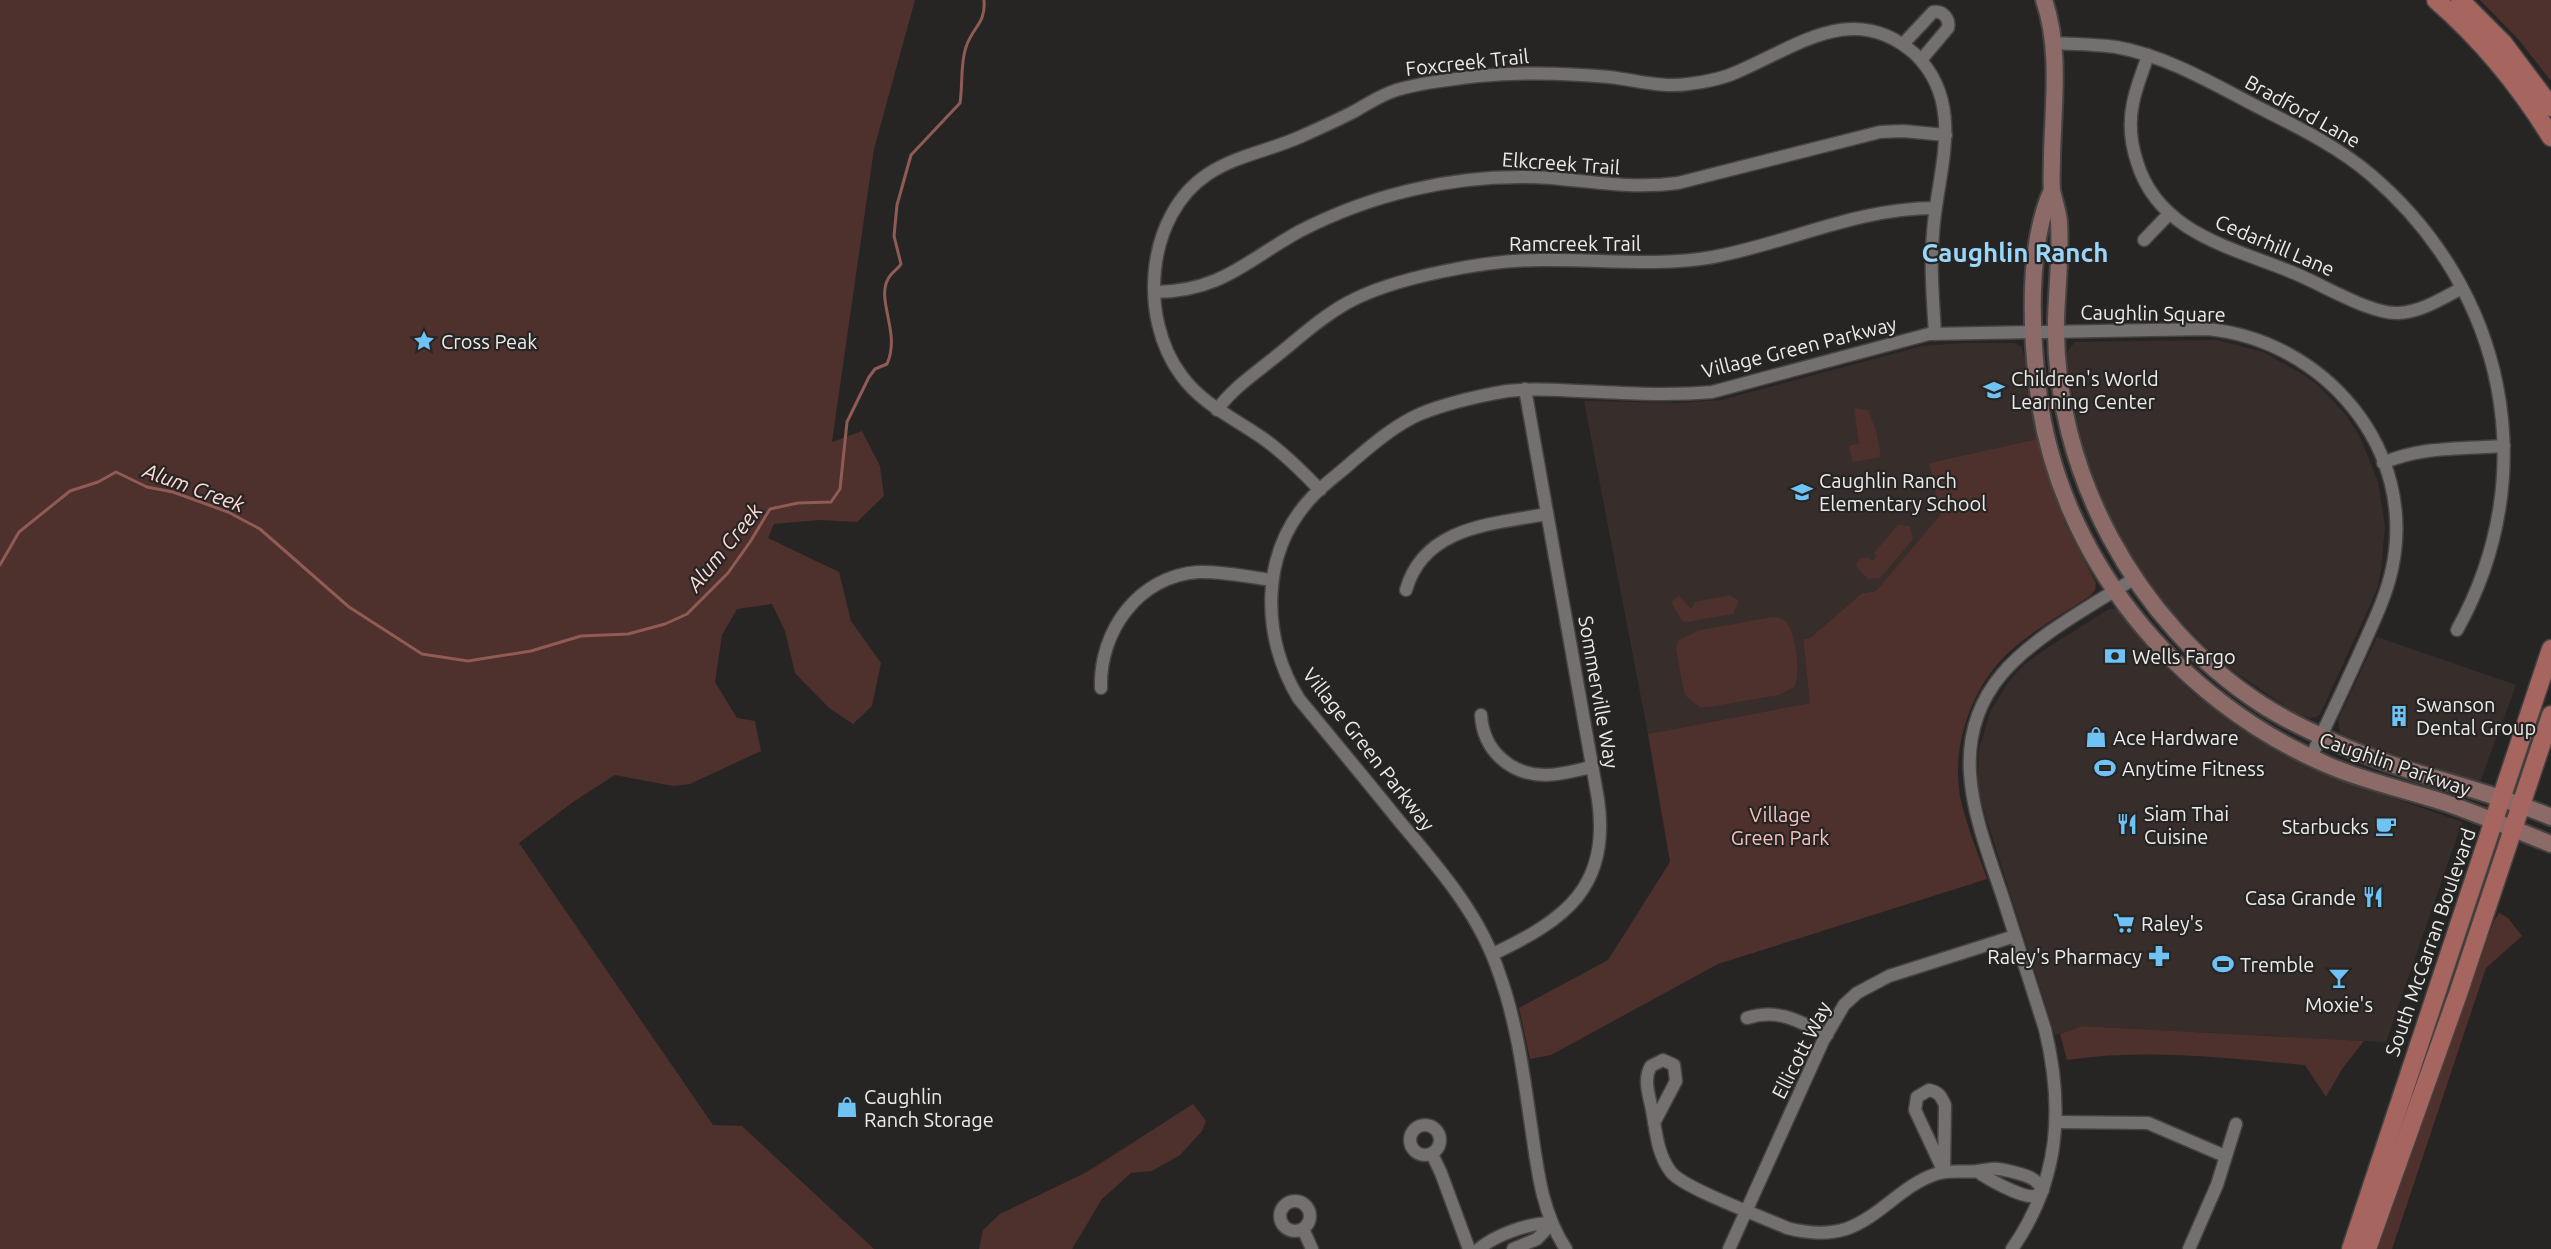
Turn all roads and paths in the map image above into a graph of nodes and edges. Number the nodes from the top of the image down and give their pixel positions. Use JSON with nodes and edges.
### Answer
{"nodes":[{"id":1,"x":2044,"y":0,"type":"edge"},
{"id":2,"x":2436,"y":0,"type":"edge"},
{"id":3,"x":2460,"y":0,"type":"edge"},
{"id":4,"x":1904,"y":44,"type":"junction"},
{"id":5,"x":2053,"y":44,"type":"junction"},
{"id":6,"x":2148,"y":55,"type":"junction"},
{"id":7,"x":1921,"y":60,"type":"junction"},
{"id":8,"x":2551,"y":107,"type":"edge"},
{"id":9,"x":1946,"y":135,"type":"junction"},
{"id":10,"x":2551,"y":137,"type":"edge"},
{"id":11,"x":2052,"y":190,"type":"junction"},
{"id":12,"x":1935,"y":208,"type":"junction"},
{"id":13,"x":2169,"y":214,"type":"junction"},
{"id":14,"x":2144,"y":240,"type":"dead end"},
{"id":15,"x":2462,"y":288,"type":"junction"},
{"id":16,"x":1156,"y":292,"type":"junction"},
{"id":17,"x":2056,"y":332,"type":"junction"},
{"id":18,"x":2033,"y":333,"type":"junction"},
{"id":19,"x":1935,"y":334,"type":"junction"},
{"id":20,"x":1525,"y":389,"type":"junction"},
{"id":21,"x":1217,"y":410,"type":"junction"},
{"id":22,"x":2505,"y":446,"type":"junction"},
{"id":23,"x":2384,"y":463,"type":"junction"},
{"id":24,"x":1320,"y":490,"type":"junction"},
{"id":25,"x":1547,"y":514,"type":"junction"},
{"id":26,"x":2135,"y":578,"type":"junction"},
{"id":27,"x":1272,"y":580,"type":"junction"},
{"id":28,"x":1406,"y":590,"type":"dead end"},
{"id":29,"x":2115,"y":591,"type":"junction"},
{"id":30,"x":2457,"y":630,"type":"dead end"},
{"id":31,"x":2551,"y":649,"type":"edge"},
{"id":32,"x":1101,"y":688,"type":"dead end"},
{"id":33,"x":1481,"y":715,"type":"dead end"},
{"id":34,"x":2551,"y":715,"type":"edge"},
{"id":35,"x":2321,"y":736,"type":"junction"},
{"id":36,"x":2311,"y":757,"type":"junction"},
{"id":37,"x":1592,"y":767,"type":"junction"},
{"id":38,"x":2500,"y":800,"type":"junction"},
{"id":39,"x":2520,"y":806,"type":"junction"},
{"id":40,"x":2551,"y":816,"type":"edge"},
{"id":41,"x":2494,"y":822,"type":"junction"},
{"id":42,"x":2514,"y":830,"type":"junction"},
{"id":43,"x":2551,"y":844,"type":"edge"},
{"id":44,"x":2015,"y":936,"type":"junction"},
{"id":45,"x":1493,"y":954,"type":"junction"},
{"id":46,"x":1747,"y":1018,"type":"dead end"},
{"id":47,"x":1827,"y":1035,"type":"junction"},
{"id":48,"x":2057,"y":1122,"type":"junction"},
{"id":49,"x":1654,"y":1123,"type":"dead end"},
{"id":50,"x":2236,"y":1124,"type":"dead end"},
{"id":51,"x":1432,"y":1154,"type":"dead end"},
{"id":52,"x":2225,"y":1156,"type":"junction"},
{"id":53,"x":1977,"y":1171,"type":"junction"},
{"id":54,"x":1944,"y":1172,"type":"junction"},
{"id":55,"x":2043,"y":1190,"type":"junction"},
{"id":56,"x":1747,"y":1210,"type":"junction"},
{"id":57,"x":1552,"y":1223,"type":"junction"},
{"id":58,"x":1303,"y":1229,"type":"dead end"},
{"id":59,"x":1312,"y":1249,"type":"edge"},
{"id":60,"x":1469,"y":1249,"type":"edge"},
{"id":61,"x":1479,"y":1249,"type":"edge"},
{"id":62,"x":1513,"y":1249,"type":"edge"},
{"id":63,"x":1566,"y":1249,"type":"edge"},
{"id":64,"x":1729,"y":1249,"type":"edge"},
{"id":65,"x":2012,"y":1249,"type":"edge"},
{"id":66,"x":2188,"y":1249,"type":"edge"},
{"id":67,"x":2351,"y":1249,"type":"edge"},
{"id":68,"x":2367,"y":1249,"type":"edge"}],
"edges":[{"from":1,"to":5,"type":"street","name":"Caughlin Parkway"},
{"from":2,"to":10,"type":"main road"},
{"from":3,"to":8,"type":"main road"},
{"from":4,"to":7,"type":"street","name":"Foxcreek Trail"},
{"from":4,"to":7,"type":"street"},
{"from":4,"to":16,"type":"street","name":"Foxcreek Trail"},
{"from":5,"to":6,"type":"street","name":"Bradford Lane"},
{"from":5,"to":11,"type":"street","name":"Caughlin Parkway"},
{"from":6,"to":13,"type":"street","name":"Cedarhill Lane"},
{"from":6,"to":15,"type":"street","name":"Bradford Lane"},
{"from":7,"to":9,"type":"street","name":"Foxcreek Trail"},
{"from":9,"to":12,"type":"street","name":"Foxcreek Trail"},
{"from":9,"to":16,"type":"street","name":"Elkcreek Trail"},
{"from":11,"to":17,"type":"street","name":"Caughlin Parkway"},
{"from":11,"to":18,"type":"street","name":"Caughlin Parkway"},
{"from":12,"to":19,"type":"street","name":"Foxcreek Trail"},
{"from":12,"to":21,"type":"street","name":"Ramcreek Trail"},
{"from":13,"to":14,"type":"street"},
{"from":13,"to":15,"type":"street","name":"Cedarhill Lane"},
{"from":15,"to":22,"type":"street","name":"Bradford Lane"},
{"from":16,"to":21,"type":"street","name":"Foxcreek Trail"},
{"from":17,"to":18,"type":"street","name":"Village Green Parkway"},
{"from":17,"to":23,"type":"street","name":"Caughlin Square"},
{"from":17,"to":26,"type":"street","name":"Caughlin Parkway"},
{"from":18,"to":19,"type":"street","name":"Village Green Parkway"},
{"from":18,"to":29,"type":"street","name":"Caughlin Parkway"},
{"from":19,"to":20,"type":"street","name":"Village Green Parkway"},
{"from":20,"to":24,"type":"street","name":"Village Green Parkway"},
{"from":20,"to":25,"type":"street","name":"Sommerville Way"},
{"from":21,"to":24,"type":"street","name":"Foxcreek Trail"},
{"from":22,"to":23,"type":"street"},
{"from":22,"to":30,"type":"street","name":"Bradford Lane"},
{"from":23,"to":35,"type":"street","name":"Caughlin Square"},
{"from":24,"to":27,"type":"street","name":"Village Green Parkway"},
{"from":25,"to":28,"type":"street"},
{"from":25,"to":37,"type":"street","name":"Sommerville Way"},
{"from":26,"to":29,"type":"street"},
{"from":26,"to":35,"type":"street","name":"Caughlin Parkway"},
{"from":27,"to":32,"type":"street"},
{"from":27,"to":45,"type":"street","name":"Village Green Parkway"},
{"from":29,"to":36,"type":"street","name":"Caughlin Parkway"},
{"from":29,"to":44,"type":"street"},
{"from":31,"to":38,"type":"main road","name":"South McCarran Boulevard"},
{"from":33,"to":37,"type":"street"},
{"from":34,"to":39,"type":"main road"},
{"from":35,"to":36,"type":"street","name":"Caughlin Square"},
{"from":35,"to":38,"type":"street","name":"Caughlin Parkway"},
{"from":36,"to":41,"type":"street","name":"Caughlin Parkway"},
{"from":37,"to":45,"type":"street","name":"Sommerville Way"},
{"from":38,"to":39,"type":"street","name":"Caughlin Parkway"},
{"from":38,"to":41,"type":"main road","name":"South McCarran Boulevard"},
{"from":39,"to":40,"type":"street","name":"Caughlin Parkway"},
{"from":39,"to":42,"type":"main road"},
{"from":41,"to":42,"type":"street","name":"Caughlin Parkway"},
{"from":41,"to":67,"type":"main road","name":"South McCarran Boulevard"},
{"from":42,"to":43,"type":"street","name":"Caughlin Parkway"},
{"from":42,"to":68,"type":"main road"},
{"from":44,"to":47,"type":"street","name":"Ellicott Way"},
{"from":44,"to":48,"type":"street"},
{"from":45,"to":57,"type":"street","name":"Village Green Parkway"},
{"from":46,"to":47,"type":"street"},
{"from":47,"to":56,"type":"street","name":"Ellicott Way"},
{"from":48,"to":52,"type":"street"},
{"from":48,"to":55,"type":"street"},
{"from":49,"to":56,"type":"street"},
{"from":50,"to":52,"type":"street"},
{"from":51,"to":60,"type":"street"},
{"from":52,"to":66,"type":"street"},
{"from":53,"to":54,"type":"street"},
{"from":53,"to":55,"type":"street"},
{"from":53,"to":55,"type":"street"},
{"from":54,"to":54,"type":"street"},
{"from":54,"to":56,"type":"street"},
{"from":55,"to":65,"type":"street"},
{"from":56,"to":64,"type":"street","name":"Ellicott Way"},
{"from":57,"to":61,"type":"street"},
{"from":57,"to":62,"type":"street"},
{"from":57,"to":63,"type":"street","name":"Village Green Parkway"},
{"from":58,"to":59,"type":"street"}]}
